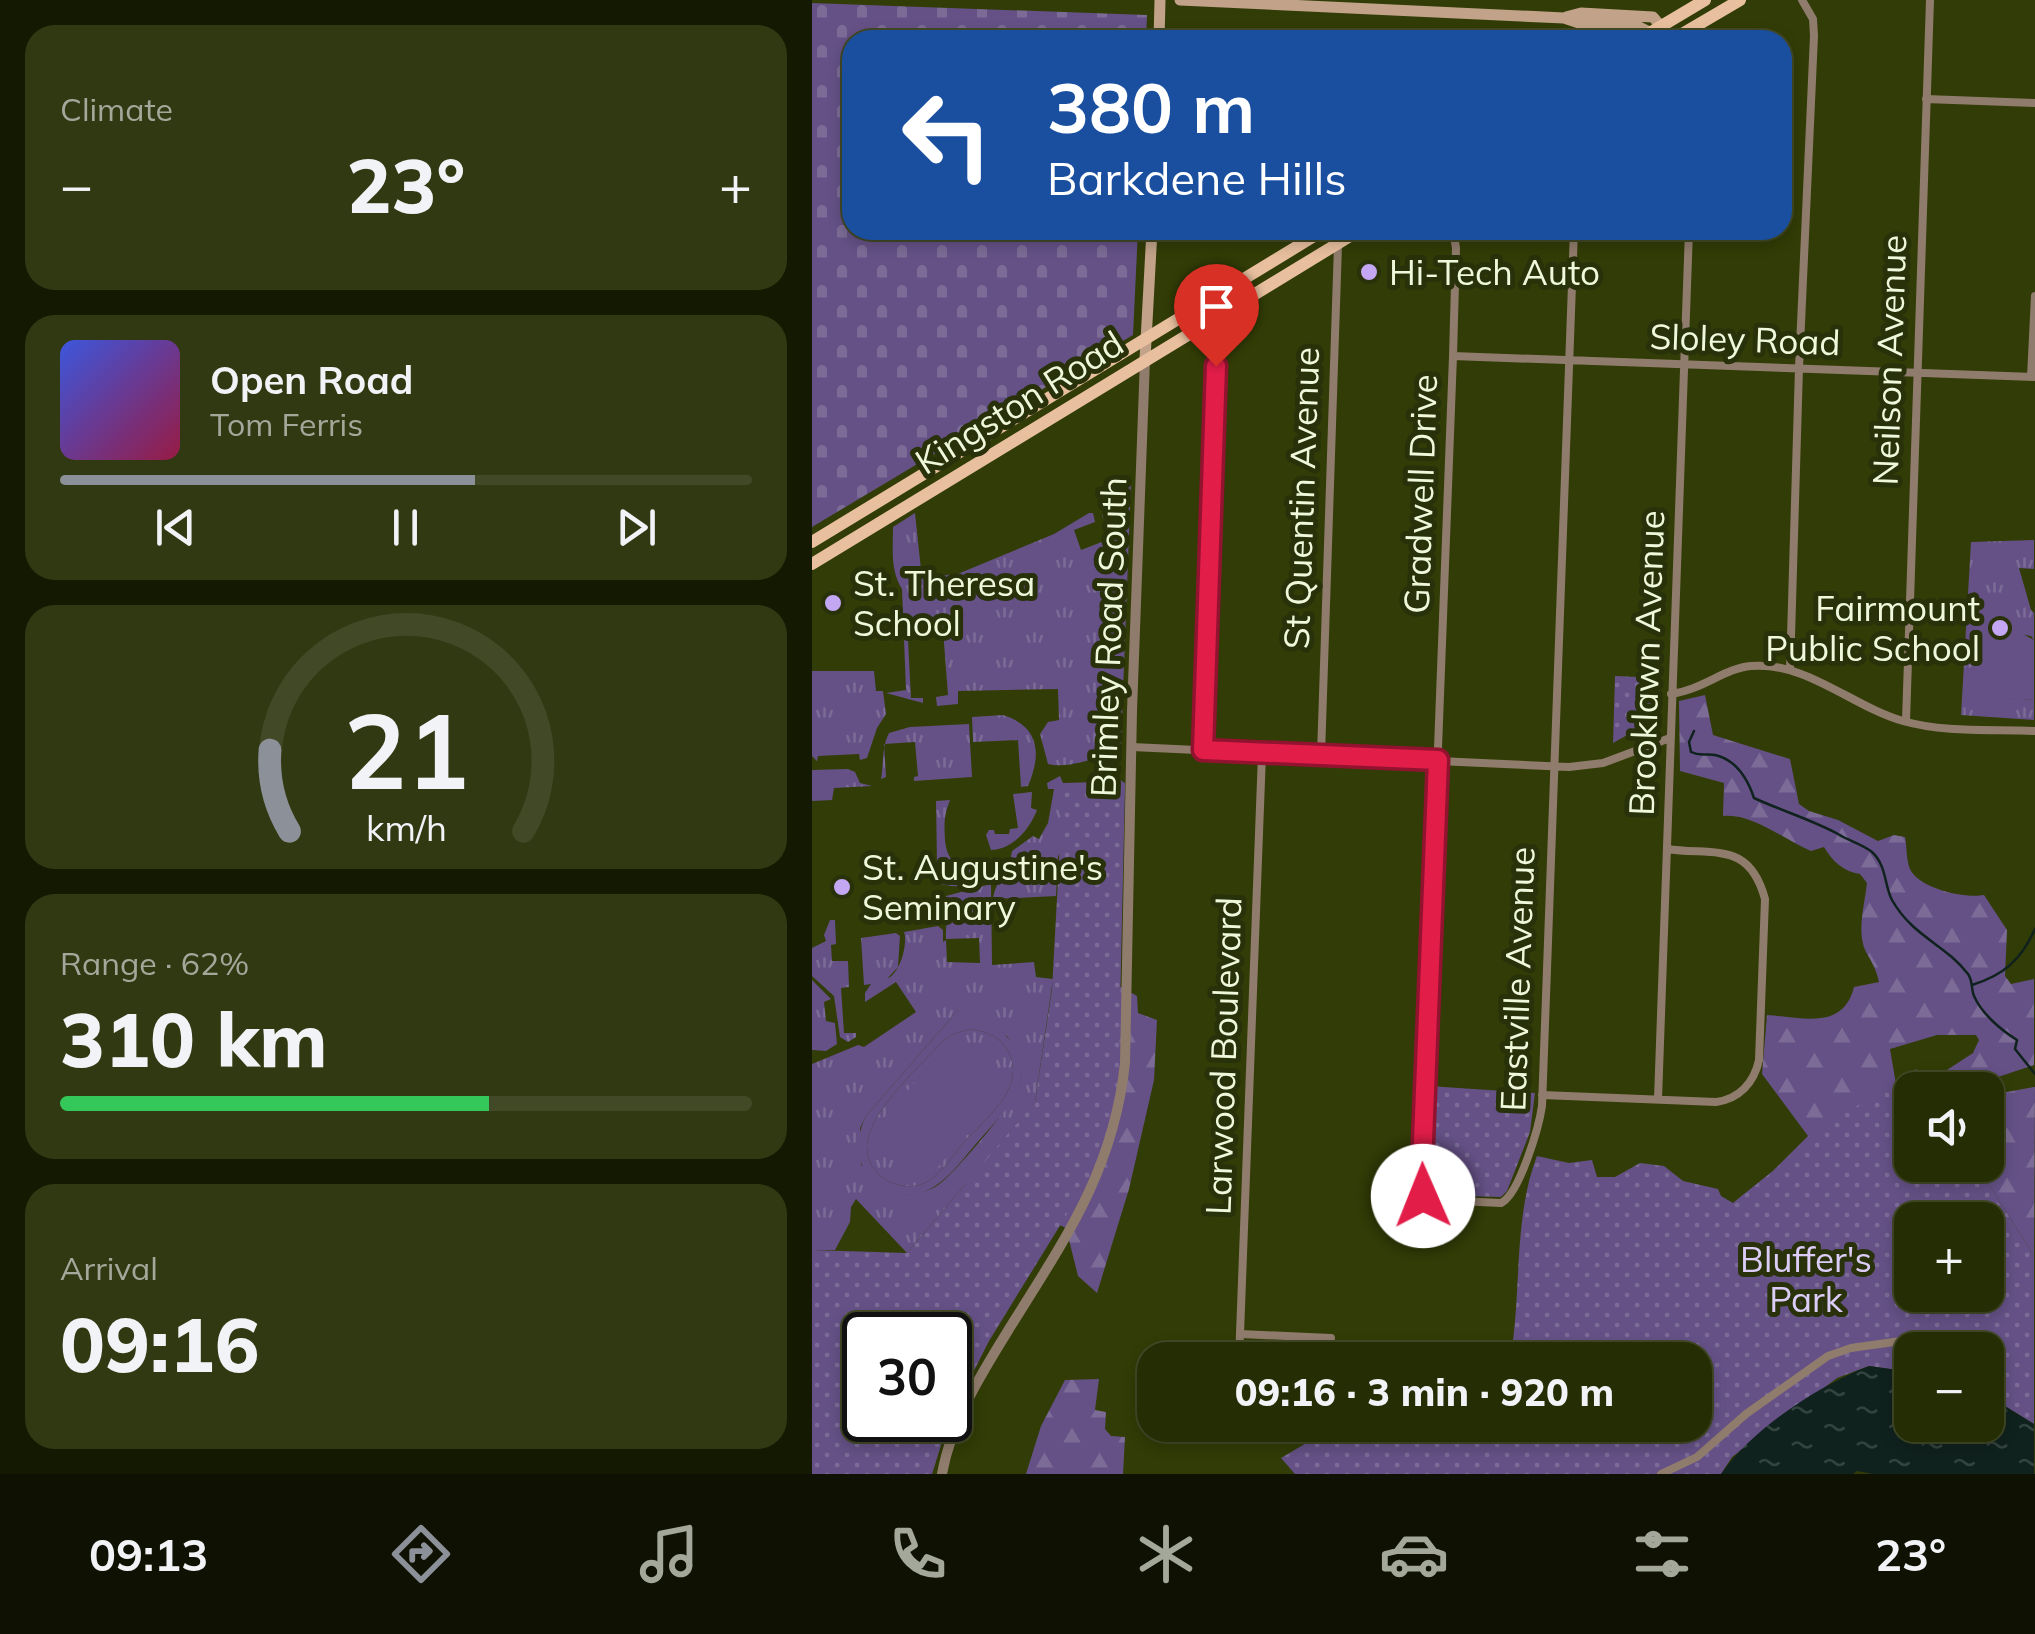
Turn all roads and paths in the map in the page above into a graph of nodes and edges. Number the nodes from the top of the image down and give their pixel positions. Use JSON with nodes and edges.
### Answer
{"nodes":[{"id":1,"x":1160,"y":0,"type":"edge"},
{"id":2,"x":1180,"y":0,"type":"edge"},
{"id":3,"x":1705,"y":0,"type":"edge"},
{"id":4,"x":1740,"y":0,"type":"edge"},
{"id":5,"x":1802,"y":0,"type":"edge"},
{"id":6,"x":1930,"y":0,"type":"edge"},
{"id":7,"x":1381,"y":5,"type":"edge"},
{"id":8,"x":1564,"y":18,"type":"junction"},
{"id":9,"x":1663,"y":25,"type":"junction"},
{"id":10,"x":1159,"y":30,"type":"edge"},
{"id":11,"x":1641,"y":30,"type":"edge"},
{"id":12,"x":1654,"y":30,"type":"edge"},
{"id":13,"x":1665,"y":30,"type":"edge"},
{"id":14,"x":1686,"y":30,"type":"edge"},
{"id":15,"x":1926,"y":99,"type":"junction"},
{"id":16,"x":2034,"y":103,"type":"edge"},
{"id":17,"x":1152,"y":240,"type":"edge"},
{"id":18,"x":1307,"y":240,"type":"edge"},
{"id":19,"x":1343,"y":240,"type":"edge"},
{"id":20,"x":1455,"y":240,"type":"edge"},
{"id":21,"x":1574,"y":240,"type":"edge"},
{"id":22,"x":1689,"y":240,"type":"edge"},
{"id":23,"x":1338,"y":243,"type":"junction"},
{"id":24,"x":2034,"y":296,"type":"edge"},
{"id":25,"x":1218,"y":316,"type":"junction"},
{"id":26,"x":1148,"y":336,"type":"junction"},
{"id":27,"x":1453,"y":356,"type":"junction"},
{"id":28,"x":1146,"y":359,"type":"junction"},
{"id":29,"x":1568,"y":360,"type":"junction"},
{"id":30,"x":1684,"y":364,"type":"junction"},
{"id":31,"x":1799,"y":368,"type":"junction"},
{"id":32,"x":1916,"y":373,"type":"junction"},
{"id":33,"x":2033,"y":377,"type":"edge"},
{"id":34,"x":812,"y":542,"type":"edge"},
{"id":35,"x":812,"y":564,"type":"edge"},
{"id":36,"x":1790,"y":670,"type":"junction"},
{"id":37,"x":1671,"y":694,"type":"junction"},
{"id":38,"x":1906,"y":721,"type":"junction"},
{"id":39,"x":2034,"y":731,"type":"edge"},
{"id":40,"x":1670,"y":738,"type":"junction"},
{"id":41,"x":1132,"y":748,"type":"junction"},
{"id":42,"x":1203,"y":750,"type":"junction"},
{"id":43,"x":1262,"y":754,"type":"junction"},
{"id":44,"x":1320,"y":755,"type":"junction"},
{"id":45,"x":1438,"y":760,"type":"junction"},
{"id":46,"x":1553,"y":766,"type":"junction"},
{"id":47,"x":1667,"y":849,"type":"junction"},
{"id":48,"x":1542,"y":1096,"type":"junction"},
{"id":49,"x":1658,"y":1099,"type":"junction"},
{"id":50,"x":1240,"y":1334,"type":"junction"},
{"id":51,"x":1331,"y":1338,"type":"dead end"},
{"id":52,"x":1240,"y":1342,"type":"edge"},
{"id":53,"x":1894,"y":1342,"type":"edge"},
{"id":54,"x":942,"y":1474,"type":"edge"},
{"id":55,"x":1661,"y":1474,"type":"edge"}],
"edges":[{"from":1,"to":10,"type":"main road"},
{"from":2,"to":7,"type":"main road"},
{"from":3,"to":9,"type":"main road"},
{"from":4,"to":14,"type":"main road"},
{"from":5,"to":31,"type":"street"},
{"from":6,"to":15,"type":"street","name":"Neilson Avenue"},
{"from":7,"to":8,"type":"main road"},
{"from":8,"to":9,"type":"main road"},
{"from":8,"to":11,"type":"main road"},
{"from":9,"to":12,"type":"main road"},
{"from":9,"to":13,"type":"main road"},
{"from":15,"to":16,"type":"street"},
{"from":15,"to":32,"type":"street","name":"Neilson Avenue"},
{"from":17,"to":26,"type":"main road"},
{"from":18,"to":26,"type":"main road","name":"Kingston Road"},
{"from":19,"to":23,"type":"main road","name":"Kingston Road"},
{"from":20,"to":27,"type":"street","name":"Gradwell Drive"},
{"from":21,"to":29,"type":"street","name":"Eastville Avenue"},
{"from":22,"to":30,"type":"street","name":"Brooklawn Avenue"},
{"from":23,"to":25,"type":"main road","name":"Kingston Road"},
{"from":23,"to":44,"type":"street","name":"St Quentin Avenue"},
{"from":24,"to":33,"type":"street"},
{"from":25,"to":28,"type":"main road","name":"Kingston Road"},
{"from":25,"to":42,"type":"street"},
{"from":26,"to":28,"type":"main road"},
{"from":26,"to":34,"type":"main road","name":"Kingston Road"},
{"from":27,"to":29,"type":"street","name":"Sloley Road"},
{"from":27,"to":45,"type":"street","name":"Gradwell Drive"},
{"from":28,"to":35,"type":"main road","name":"Kingston Road"},
{"from":28,"to":41,"type":"street","name":"Brimley Road South"},
{"from":29,"to":30,"type":"street","name":"Sloley Road"},
{"from":29,"to":46,"type":"street","name":"Eastville Avenue"},
{"from":30,"to":31,"type":"street","name":"Sloley Road"},
{"from":30,"to":37,"type":"street","name":"Brooklawn Avenue"},
{"from":31,"to":32,"type":"street","name":"Sloley Road"},
{"from":31,"to":36,"type":"street"},
{"from":32,"to":33,"type":"street","name":"Sloley Road"},
{"from":32,"to":38,"type":"street","name":"Neilson Avenue"},
{"from":36,"to":37,"type":"street"},
{"from":36,"to":38,"type":"street"},
{"from":37,"to":40,"type":"street","name":"Brooklawn Avenue"},
{"from":38,"to":39,"type":"street"},
{"from":40,"to":46,"type":"street"},
{"from":40,"to":47,"type":"street","name":"Brooklawn Avenue"},
{"from":41,"to":42,"type":"street"},
{"from":41,"to":54,"type":"street","name":"Brimley Road South"},
{"from":42,"to":43,"type":"street"},
{"from":43,"to":44,"type":"street"},
{"from":43,"to":50,"type":"street","name":"Larwood Boulevard"},
{"from":44,"to":45,"type":"street"},
{"from":45,"to":46,"type":"street"},
{"from":45,"to":48,"type":"street","name":"Eastville Avenue"},
{"from":46,"to":48,"type":"street","name":"Eastville Avenue"},
{"from":47,"to":49,"type":"street","name":"Brooklawn Avenue"},
{"from":47,"to":49,"type":"street"},
{"from":48,"to":49,"type":"street"},
{"from":50,"to":51,"type":"street"},
{"from":50,"to":52,"type":"street","name":"Larwood Boulevard"},
{"from":53,"to":55,"type":"street"}]}
